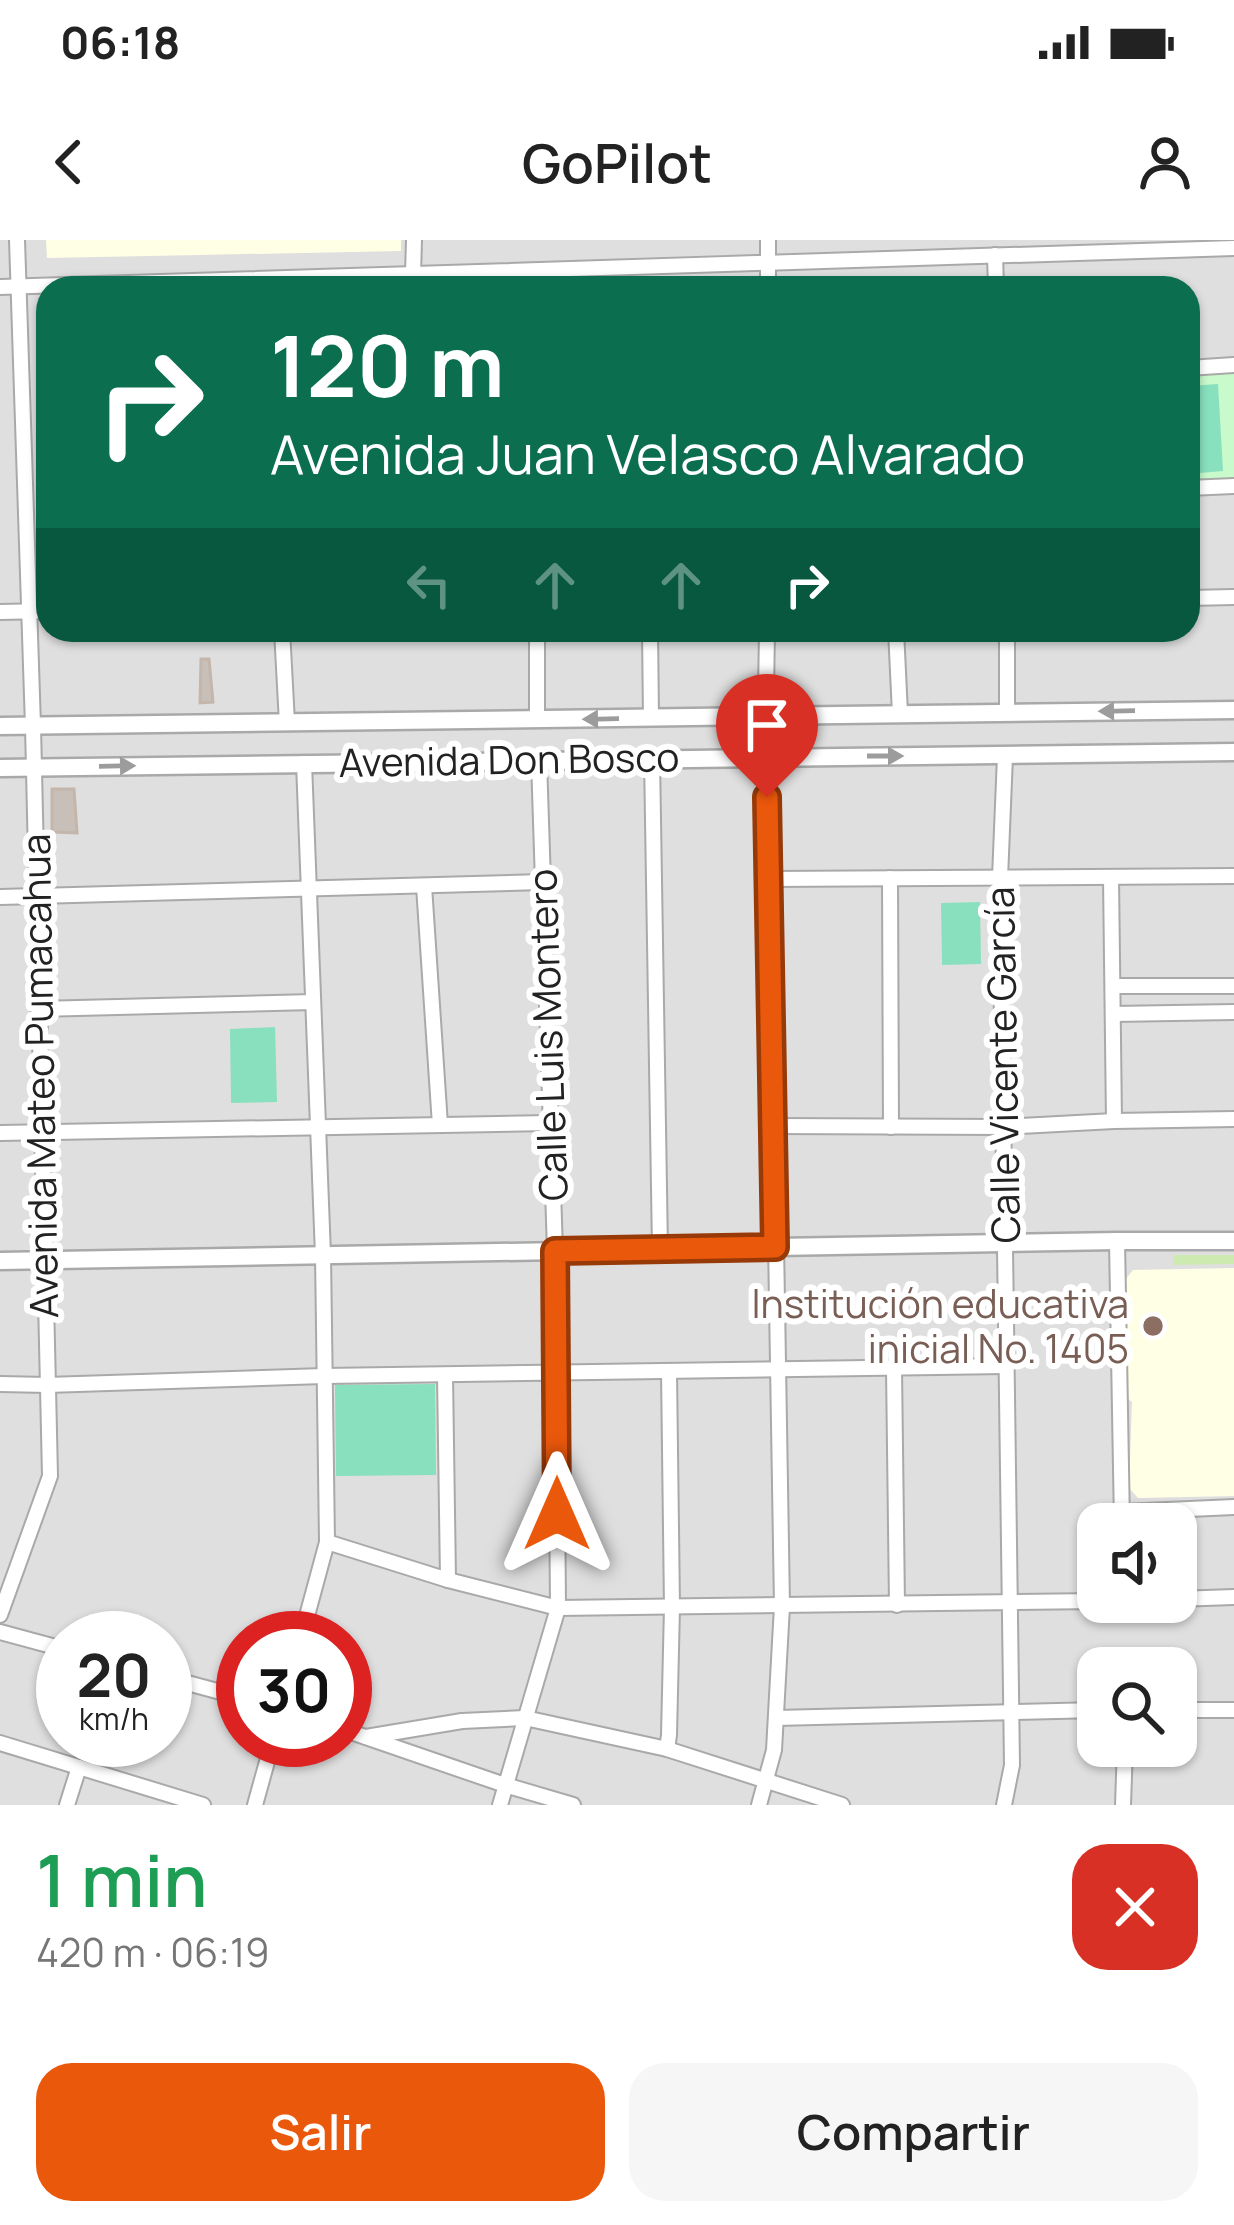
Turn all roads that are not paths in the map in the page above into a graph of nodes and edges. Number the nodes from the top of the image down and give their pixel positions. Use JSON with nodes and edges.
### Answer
{"nodes":[{"id":1,"x":16,"y":240,"type":"edge"},
{"id":2,"x":414,"y":240,"type":"edge"},
{"id":3,"x":768,"y":240,"type":"edge"},
{"id":4,"x":945,"y":240,"type":"edge"},
{"id":5,"x":1234,"y":245,"type":"edge"},
{"id":6,"x":1091,"y":246,"type":"edge"},
{"id":7,"x":995,"y":255,"type":"junction"},
{"id":8,"x":946,"y":257,"type":"junction"},
{"id":9,"x":769,"y":262,"type":"junction"},
{"id":10,"x":493,"y":271,"type":"junction"},
{"id":11,"x":413,"y":274,"type":"junction"},
{"id":12,"x":379,"y":276,"type":"edge"},
{"id":13,"x":493,"y":276,"type":"edge"},
{"id":14,"x":768,"y":276,"type":"edge"},
{"id":15,"x":996,"y":276,"type":"edge"},
{"id":16,"x":18,"y":286,"type":"junction"},
{"id":17,"x":36,"y":286,"type":"edge"},
{"id":18,"x":0,"y":287,"type":"edge"},
{"id":19,"x":1234,"y":365,"type":"edge"},
{"id":20,"x":1200,"y":367,"type":"edge"},
{"id":21,"x":1234,"y":486,"type":"edge"},
{"id":22,"x":1200,"y":487,"type":"edge"},
{"id":23,"x":1234,"y":597,"type":"edge"},
{"id":24,"x":1200,"y":598,"type":"edge"},
{"id":25,"x":28,"y":611,"type":"junction"},
{"id":26,"x":36,"y":611,"type":"edge"},
{"id":27,"x":0,"y":612,"type":"edge"},
{"id":28,"x":283,"y":642,"type":"edge"},
{"id":29,"x":537,"y":642,"type":"edge"},
{"id":30,"x":650,"y":642,"type":"edge"},
{"id":31,"x":767,"y":642,"type":"edge"},
{"id":32,"x":897,"y":642,"type":"edge"},
{"id":33,"x":1007,"y":642,"type":"edge"},
{"id":34,"x":1234,"y":710,"type":"edge"},
{"id":35,"x":1007,"y":712,"type":"junction"},
{"id":36,"x":900,"y":714,"type":"junction"},
{"id":37,"x":767,"y":716,"type":"junction"},
{"id":38,"x":652,"y":718,"type":"junction"},
{"id":39,"x":537,"y":719,"type":"junction"},
{"id":40,"x":287,"y":723,"type":"junction"},
{"id":41,"x":0,"y":726,"type":"edge"},
{"id":42,"x":33,"y":726,"type":"junction"},
{"id":43,"x":1234,"y":752,"type":"edge"},
{"id":44,"x":1005,"y":756,"type":"junction"},
{"id":45,"x":765,"y":757,"type":"junction"},
{"id":46,"x":652,"y":758,"type":"junction"},
{"id":47,"x":539,"y":760,"type":"junction"},
{"id":48,"x":304,"y":763,"type":"junction"},
{"id":49,"x":0,"y":767,"type":"edge"},
{"id":50,"x":33,"y":767,"type":"junction"},
{"id":51,"x":1234,"y":876,"type":"edge"},
{"id":52,"x":1111,"y":877,"type":"junction"},
{"id":53,"x":890,"y":878,"type":"junction"},
{"id":54,"x":1000,"y":878,"type":"junction"},
{"id":55,"x":770,"y":879,"type":"junction"},
{"id":56,"x":543,"y":882,"type":"junction"},
{"id":57,"x":424,"y":886,"type":"junction"},
{"id":58,"x":308,"y":890,"type":"junction"},
{"id":59,"x":35,"y":897,"type":"junction"},
{"id":60,"x":0,"y":898,"type":"edge"},
{"id":61,"x":1113,"y":986,"type":"junction"},
{"id":62,"x":1234,"y":986,"type":"edge"},
{"id":63,"x":313,"y":1002,"type":"junction"},
{"id":64,"x":38,"y":1009,"type":"junction"},
{"id":65,"x":1234,"y":1012,"type":"edge"},
{"id":66,"x":1113,"y":1014,"type":"junction"},
{"id":67,"x":1234,"y":1119,"type":"edge"},
{"id":68,"x":1114,"y":1121,"type":"junction"},
{"id":69,"x":551,"y":1123,"type":"junction"},
{"id":70,"x":440,"y":1125,"type":"junction"},
{"id":71,"x":773,"y":1126,"type":"junction"},
{"id":72,"x":891,"y":1126,"type":"junction"},
{"id":73,"x":318,"y":1127,"type":"junction"},
{"id":74,"x":1003,"y":1127,"type":"junction"},
{"id":75,"x":0,"y":1132,"type":"edge"},
{"id":76,"x":40,"y":1132,"type":"junction"},
{"id":77,"x":1117,"y":1241,"type":"junction"},
{"id":78,"x":1234,"y":1241,"type":"edge"},
{"id":79,"x":1005,"y":1243,"type":"junction"},
{"id":80,"x":775,"y":1247,"type":"junction"},
{"id":81,"x":660,"y":1249,"type":"junction"},
{"id":82,"x":555,"y":1251,"type":"junction"},
{"id":83,"x":322,"y":1255,"type":"junction"},
{"id":84,"x":43,"y":1260,"type":"junction"},
{"id":85,"x":0,"y":1261,"type":"edge"},
{"id":86,"x":1006,"y":1366,"type":"junction"},
{"id":87,"x":894,"y":1368,"type":"junction"},
{"id":88,"x":777,"y":1369,"type":"junction"},
{"id":89,"x":669,"y":1371,"type":"junction"},
{"id":90,"x":556,"y":1372,"type":"junction"},
{"id":91,"x":445,"y":1375,"type":"junction"},
{"id":92,"x":324,"y":1376,"type":"junction"},
{"id":93,"x":0,"y":1384,"type":"edge"},
{"id":94,"x":47,"y":1385,"type":"junction"},
{"id":95,"x":1122,"y":1503,"type":"edge"},
{"id":96,"x":1234,"y":1507,"type":"edge"},
{"id":97,"x":1197,"y":1511,"type":"edge"},
{"id":98,"x":327,"y":1542,"type":"junction"},
{"id":99,"x":448,"y":1580,"type":"junction"},
{"id":100,"x":1234,"y":1597,"type":"edge"},
{"id":101,"x":1197,"y":1598,"type":"edge"},
{"id":102,"x":1077,"y":1602,"type":"edge"},
{"id":103,"x":1010,"y":1604,"type":"junction"},
{"id":104,"x":896,"y":1605,"type":"junction"},
{"id":105,"x":782,"y":1606,"type":"junction"},
{"id":106,"x":672,"y":1607,"type":"junction"},
{"id":107,"x":558,"y":1608,"type":"junction"},
{"id":108,"x":308,"y":1611,"type":"edge"},
{"id":109,"x":0,"y":1616,"type":"edge"},
{"id":110,"x":0,"y":1632,"type":"edge"},
{"id":111,"x":36,"y":1642,"type":"edge"},
{"id":112,"x":1197,"y":1709,"type":"edge"},
{"id":113,"x":1077,"y":1710,"type":"edge"},
{"id":114,"x":1234,"y":1710,"type":"edge"},
{"id":115,"x":1011,"y":1712,"type":"junction"},
{"id":116,"x":525,"y":1718,"type":"junction"},
{"id":117,"x":776,"y":1718,"type":"junction"},
{"id":118,"x":372,"y":1736,"type":"edge"},
{"id":119,"x":372,"y":1739,"type":"edge"},
{"id":120,"x":0,"y":1743,"type":"edge"},
{"id":121,"x":667,"y":1749,"type":"junction"},
{"id":122,"x":36,"y":1754,"type":"edge"},
{"id":123,"x":79,"y":1767,"type":"joint"},
{"id":124,"x":266,"y":1767,"type":"edge"},
{"id":125,"x":1124,"y":1767,"type":"edge"},
{"id":126,"x":767,"y":1780,"type":"junction"},
{"id":127,"x":506,"y":1785,"type":"junction"},
{"id":128,"x":67,"y":1805,"type":"edge"},
{"id":129,"x":203,"y":1805,"type":"edge"},
{"id":130,"x":255,"y":1805,"type":"edge"},
{"id":131,"x":500,"y":1805,"type":"edge"},
{"id":132,"x":573,"y":1805,"type":"edge"},
{"id":133,"x":759,"y":1805,"type":"edge"},
{"id":134,"x":842,"y":1805,"type":"edge"},
{"id":135,"x":1004,"y":1805,"type":"edge"},
{"id":136,"x":1123,"y":1805,"type":"edge"}],
"edges":[{"from":1,"to":16,"type":"street","name":"Avenida Mateo Pumacahua"},
{"from":2,"to":11,"type":"street"},
{"from":3,"to":9,"type":"street"},
{"from":4,"to":8,"type":"street"},
{"from":5,"to":6,"type":"street"},
{"from":6,"to":7,"type":"street"},
{"from":7,"to":8,"type":"street"},
{"from":7,"to":15,"type":"street"},
{"from":8,"to":9,"type":"street"},
{"from":9,"to":10,"type":"street"},
{"from":9,"to":14,"type":"street"},
{"from":10,"to":11,"type":"street"},
{"from":10,"to":13,"type":"street"},
{"from":11,"to":12,"type":"street"},
{"from":16,"to":17,"type":"street"},
{"from":16,"to":18,"type":"street"},
{"from":16,"to":25,"type":"street","name":"Avenida Mateo Pumacahua"},
{"from":19,"to":20,"type":"street"},
{"from":21,"to":22,"type":"street"},
{"from":23,"to":24,"type":"street"},
{"from":25,"to":26,"type":"street"},
{"from":25,"to":27,"type":"street"},
{"from":25,"to":42,"type":"street","name":"Avenida Mateo Pumacahua"},
{"from":28,"to":40,"type":"street"},
{"from":29,"to":39,"type":"street"},
{"from":30,"to":38,"type":"street"},
{"from":31,"to":37,"type":"street"},
{"from":32,"to":36,"type":"street"},
{"from":33,"to":35,"type":"street"},
{"from":34,"to":35,"type":"street","name":"Avenida Don Bosco","one_way":true},
{"from":35,"to":36,"type":"street","name":"Avenida Don Bosco"},
{"from":36,"to":37,"type":"street","name":"Avenida Don Bosco"},
{"from":37,"to":38,"type":"street","name":"Avenida Don Bosco"},
{"from":37,"to":45,"type":"street"},
{"from":38,"to":39,"type":"street","name":"Avenida Don Bosco","one_way":true},
{"from":39,"to":40,"type":"street","name":"Avenida Don Bosco"},
{"from":40,"to":42,"type":"street","name":"Avenida Don Bosco"},
{"from":41,"to":42,"type":"street","name":"Avenida Don Bosco"},
{"from":42,"to":50,"type":"street","name":"Avenida Mateo Pumacahua"},
{"from":43,"to":44,"type":"street","name":"Avenida Don Bosco"},
{"from":45,"to":44,"type":"street","name":"Avenida Don Bosco","one_way":true},
{"from":44,"to":54,"type":"street","name":"Calle Vicente García"},
{"from":45,"to":46,"type":"street","name":"Avenida Don Bosco"},
{"from":45,"to":55,"type":"street"},
{"from":46,"to":47,"type":"street","name":"Avenida Don Bosco"},
{"from":46,"to":81,"type":"street"},
{"from":47,"to":48,"type":"street","name":"Avenida Don Bosco"},
{"from":47,"to":56,"type":"street","name":"Calle Luis Montero"},
{"from":50,"to":48,"type":"street","name":"Avenida Don Bosco","one_way":true},
{"from":48,"to":58,"type":"street"},
{"from":49,"to":50,"type":"street","name":"Avenida Don Bosco"},
{"from":50,"to":59,"type":"street","name":"Avenida Mateo Pumacahua"},
{"from":51,"to":52,"type":"street"},
{"from":52,"to":54,"type":"street"},
{"from":52,"to":61,"type":"street"},
{"from":53,"to":54,"type":"street"},
{"from":53,"to":55,"type":"street"},
{"from":53,"to":72,"type":"street"},
{"from":54,"to":74,"type":"street","name":"Calle Vicente García"},
{"from":55,"to":71,"type":"street"},
{"from":56,"to":57,"type":"street"},
{"from":56,"to":69,"type":"street","name":"Calle Luis Montero"},
{"from":57,"to":58,"type":"street"},
{"from":57,"to":70,"type":"street"},
{"from":58,"to":59,"type":"street"},
{"from":58,"to":63,"type":"street"},
{"from":59,"to":60,"type":"street"},
{"from":59,"to":64,"type":"street","name":"Avenida Mateo Pumacahua"},
{"from":61,"to":62,"type":"street"},
{"from":61,"to":66,"type":"street"},
{"from":63,"to":64,"type":"street"},
{"from":63,"to":73,"type":"street"},
{"from":64,"to":76,"type":"street","name":"Avenida Mateo Pumacahua"},
{"from":65,"to":66,"type":"street"},
{"from":66,"to":68,"type":"street"},
{"from":67,"to":68,"type":"street"},
{"from":68,"to":74,"type":"street"},
{"from":69,"to":70,"type":"street"},
{"from":69,"to":82,"type":"street","name":"Calle Luis Montero"},
{"from":70,"to":73,"type":"street"},
{"from":71,"to":72,"type":"street"},
{"from":71,"to":80,"type":"street"},
{"from":72,"to":74,"type":"street"},
{"from":73,"to":76,"type":"street"},
{"from":73,"to":83,"type":"street"},
{"from":74,"to":79,"type":"street","name":"Calle Vicente García"},
{"from":75,"to":76,"type":"street"},
{"from":76,"to":84,"type":"street","name":"Avenida Mateo Pumacahua"},
{"from":77,"to":78,"type":"street"},
{"from":77,"to":79,"type":"street"},
{"from":77,"to":95,"type":"street"},
{"from":79,"to":80,"type":"street"},
{"from":79,"to":86,"type":"street","name":"Calle Vicente García"},
{"from":80,"to":81,"type":"street"},
{"from":80,"to":88,"type":"street"},
{"from":81,"to":82,"type":"street"},
{"from":82,"to":83,"type":"street"},
{"from":82,"to":90,"type":"street","name":"Calle Luis Montero"},
{"from":83,"to":84,"type":"street"},
{"from":83,"to":92,"type":"street"},
{"from":84,"to":85,"type":"street"},
{"from":84,"to":94,"type":"street","name":"Avenida Mateo Pumacahua"},
{"from":86,"to":87,"type":"street"},
{"from":86,"to":103,"type":"street","name":"Calle Vicente García"},
{"from":87,"to":88,"type":"street"},
{"from":87,"to":104,"type":"street"},
{"from":88,"to":89,"type":"street"},
{"from":88,"to":105,"type":"street"},
{"from":89,"to":90,"type":"street"},
{"from":89,"to":106,"type":"street"},
{"from":90,"to":91,"type":"street"},
{"from":90,"to":107,"type":"street","name":"Calle Luis Montero"},
{"from":91,"to":92,"type":"street"},
{"from":91,"to":99,"type":"street"},
{"from":92,"to":94,"type":"street"},
{"from":92,"to":98,"type":"street"},
{"from":93,"to":94,"type":"street"},
{"from":94,"to":109,"type":"street","name":"Avenida Mateo Pumacahua"},
{"from":96,"to":97,"type":"street"},
{"from":98,"to":99,"type":"street"},
{"from":98,"to":108,"type":"street"},
{"from":99,"to":107,"type":"street"},
{"from":100,"to":101,"type":"street"},
{"from":102,"to":103,"type":"street"},
{"from":103,"to":104,"type":"street"},
{"from":103,"to":115,"type":"street","name":"Calle Vicente García"},
{"from":104,"to":105,"type":"street"},
{"from":105,"to":106,"type":"street"},
{"from":105,"to":117,"type":"street"},
{"from":106,"to":107,"type":"street"},
{"from":106,"to":121,"type":"street"},
{"from":107,"to":116,"type":"street","name":"Calle Luis Montero"},
{"from":110,"to":111,"type":"street"},
{"from":112,"to":114,"type":"street"},
{"from":113,"to":115,"type":"street"},
{"from":115,"to":117,"type":"street"},
{"from":115,"to":135,"type":"street","name":"Calle Vicente García"},
{"from":116,"to":118,"type":"street"},
{"from":116,"to":121,"type":"street"},
{"from":116,"to":127,"type":"street","name":"Calle Luis Montero"},
{"from":117,"to":126,"type":"street"},
{"from":119,"to":127,"type":"street"},
{"from":120,"to":122,"type":"street"},
{"from":121,"to":126,"type":"street"},
{"from":123,"to":128,"type":"street"},
{"from":123,"to":129,"type":"street"},
{"from":124,"to":130,"type":"street"},
{"from":125,"to":136,"type":"street"},
{"from":126,"to":133,"type":"street"},
{"from":126,"to":134,"type":"street"},
{"from":127,"to":131,"type":"street","name":"Calle Luis Montero"},
{"from":127,"to":132,"type":"street"}]}
